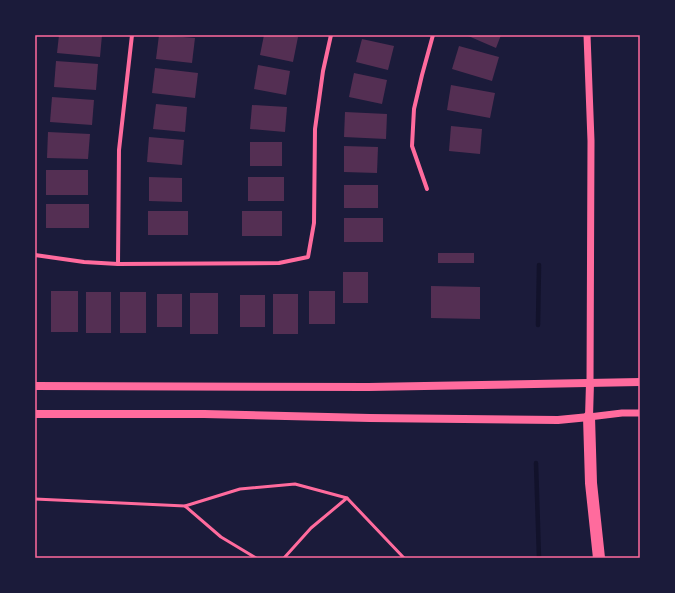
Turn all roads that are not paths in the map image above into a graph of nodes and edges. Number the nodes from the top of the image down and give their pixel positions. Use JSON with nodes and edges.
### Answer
{"nodes":[{"id":1,"x":132,"y":35,"type":"edge"},
{"id":2,"x":332,"y":35,"type":"edge"},
{"id":3,"x":433,"y":35,"type":"edge"},
{"id":4,"x":588,"y":35,"type":"edge"},
{"id":5,"x":426,"y":189,"type":"dead end"},
{"id":6,"x":35,"y":255,"type":"edge"},
{"id":7,"x":118,"y":264,"type":"junction"},
{"id":8,"x":640,"y":382,"type":"edge"},
{"id":9,"x":590,"y":383,"type":"junction"},
{"id":10,"x":35,"y":386,"type":"edge"},
{"id":11,"x":640,"y":413,"type":"edge"},
{"id":12,"x":35,"y":414,"type":"edge"},
{"id":13,"x":589,"y":417,"type":"junction"},
{"id":14,"x":347,"y":498,"type":"junction"},
{"id":15,"x":35,"y":499,"type":"edge"},
{"id":16,"x":185,"y":506,"type":"junction"},
{"id":17,"x":256,"y":558,"type":"edge"},
{"id":18,"x":284,"y":558,"type":"edge"},
{"id":19,"x":404,"y":558,"type":"edge"},
{"id":20,"x":599,"y":558,"type":"edge"}],
"edges":[{"from":1,"to":7,"type":"street"},
{"from":2,"to":7,"type":"street"},
{"from":3,"to":5,"type":"street"},
{"from":4,"to":9,"type":"street"},
{"from":6,"to":7,"type":"street"},
{"from":8,"to":9,"type":"main road"},
{"from":9,"to":10,"type":"main road"},
{"from":9,"to":13,"type":"main road"},
{"from":11,"to":13,"type":"street"},
{"from":12,"to":13,"type":"main road"},
{"from":13,"to":20,"type":"highway"},
{"from":14,"to":16,"type":"lane"},
{"from":14,"to":18,"type":"lane"},
{"from":14,"to":19,"type":"lane"},
{"from":15,"to":16,"type":"lane"},
{"from":16,"to":17,"type":"lane"}]}
